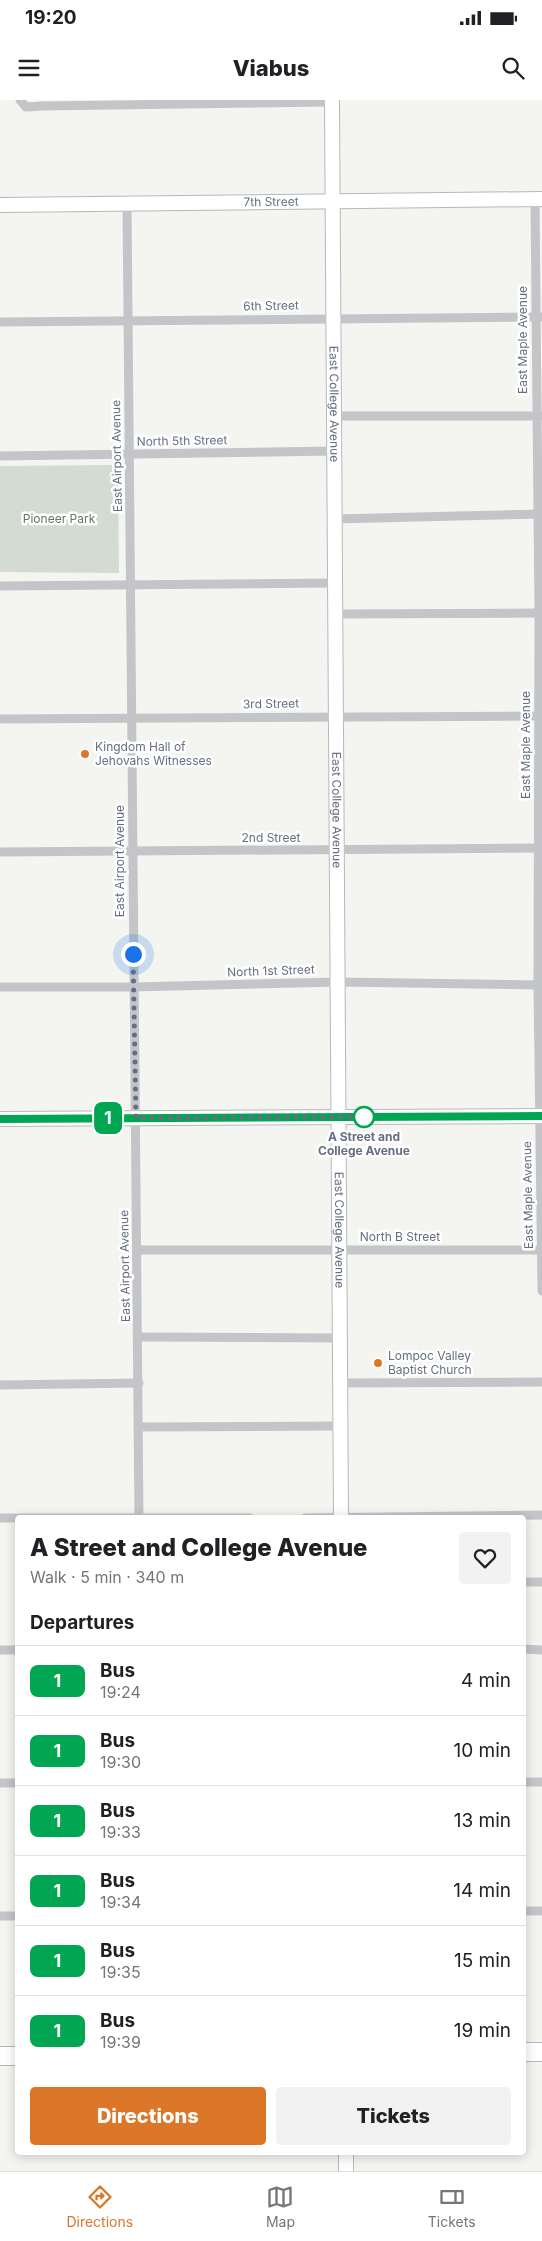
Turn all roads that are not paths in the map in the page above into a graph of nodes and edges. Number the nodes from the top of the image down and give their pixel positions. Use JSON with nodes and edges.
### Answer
{"nodes":[{"id":1,"x":332,"y":101,"type":"edge"},
{"id":2,"x":21,"y":102,"type":"edge"},
{"id":3,"x":118,"y":103,"type":"edge"},
{"id":4,"x":538,"y":199,"type":"edge"},
{"id":5,"x":331,"y":201,"type":"junction"},
{"id":6,"x":127,"y":204,"type":"junction"},
{"id":7,"x":0,"y":205,"type":"edge"},
{"id":8,"x":539,"y":317,"type":"edge"},
{"id":9,"x":333,"y":318,"type":"junction"},
{"id":10,"x":128,"y":320,"type":"junction"},
{"id":11,"x":0,"y":322,"type":"edge"},
{"id":12,"x":334,"y":416,"type":"junction"},
{"id":13,"x":539,"y":416,"type":"edge"},
{"id":14,"x":334,"y":451,"type":"junction"},
{"id":15,"x":130,"y":454,"type":"junction"},
{"id":16,"x":0,"y":456,"type":"edge"},
{"id":17,"x":540,"y":514,"type":"edge"},
{"id":18,"x":334,"y":519,"type":"junction"},
{"id":19,"x":334,"y":583,"type":"junction"},
{"id":20,"x":131,"y":585,"type":"junction"},
{"id":21,"x":0,"y":586,"type":"edge"},
{"id":22,"x":540,"y":613,"type":"edge"},
{"id":23,"x":334,"y":614,"type":"junction"},
{"id":24,"x":335,"y":716,"type":"junction"},
{"id":25,"x":540,"y":716,"type":"edge"},
{"id":26,"x":132,"y":718,"type":"junction"},
{"id":27,"x":0,"y":719,"type":"edge"},
{"id":28,"x":540,"y":848,"type":"edge"},
{"id":29,"x":337,"y":850,"type":"junction"},
{"id":30,"x":133,"y":851,"type":"junction"},
{"id":31,"x":0,"y":852,"type":"edge"},
{"id":32,"x":338,"y":982,"type":"junction"},
{"id":33,"x":540,"y":985,"type":"edge"},
{"id":34,"x":0,"y":987,"type":"edge"},
{"id":35,"x":133,"y":987,"type":"junction"},
{"id":36,"x":541,"y":1116,"type":"edge"},
{"id":37,"x":337,"y":1117,"type":"junction"},
{"id":38,"x":136,"y":1118,"type":"junction"},
{"id":39,"x":0,"y":1120,"type":"edge"},
{"id":40,"x":138,"y":1250,"type":"junction"},
{"id":41,"x":338,"y":1250,"type":"junction"},
{"id":42,"x":541,"y":1250,"type":"edge"},
{"id":43,"x":542,"y":1291,"type":"edge"},
{"id":44,"x":139,"y":1337,"type":"junction"},
{"id":45,"x":338,"y":1338,"type":"junction"},
{"id":46,"x":542,"y":1382,"type":"edge"},
{"id":47,"x":339,"y":1383,"type":"junction"},
{"id":48,"x":139,"y":1384,"type":"junction"},
{"id":49,"x":0,"y":1385,"type":"edge"},
{"id":50,"x":339,"y":1426,"type":"junction"},
{"id":51,"x":138,"y":1427,"type":"junction"},
{"id":52,"x":139,"y":1515,"type":"edge"},
{"id":53,"x":341,"y":1515,"type":"edge"},
{"id":54,"x":526,"y":1515,"type":"edge"},
{"id":55,"x":542,"y":1515,"type":"edge"},
{"id":56,"x":0,"y":1518,"type":"edge"},
{"id":57,"x":15,"y":1518,"type":"edge"},
{"id":58,"x":526,"y":1582,"type":"edge"},
{"id":59,"x":542,"y":1582,"type":"edge"},
{"id":60,"x":526,"y":1649,"type":"edge"},
{"id":61,"x":0,"y":1650,"type":"edge"},
{"id":62,"x":15,"y":1650,"type":"edge"},
{"id":63,"x":542,"y":1650,"type":"edge"},
{"id":64,"x":526,"y":1782,"type":"edge"},
{"id":65,"x":542,"y":1782,"type":"edge"},
{"id":66,"x":0,"y":1783,"type":"edge"},
{"id":67,"x":15,"y":1783,"type":"edge"},
{"id":68,"x":542,"y":1911,"type":"edge"},
{"id":69,"x":526,"y":1912,"type":"edge"},
{"id":70,"x":0,"y":1916,"type":"edge"},
{"id":71,"x":15,"y":1916,"type":"edge"},
{"id":72,"x":526,"y":2052,"type":"edge"},
{"id":73,"x":542,"y":2052,"type":"edge"},
{"id":74,"x":0,"y":2056,"type":"edge"},
{"id":75,"x":15,"y":2056,"type":"edge"},
{"id":76,"x":346,"y":2155,"type":"edge"},
{"id":77,"x":346,"y":2171,"type":"edge"}],
"edges":[{"from":1,"to":3,"type":"street"},
{"from":1,"to":5,"type":"street","name":"East College Avenue"},
{"from":2,"to":3,"type":"street"},
{"from":4,"to":5,"type":"street","name":"7th Street"},
{"from":4,"to":8,"type":"street","name":"East Maple Avenue"},
{"from":5,"to":6,"type":"street","name":"7th Street"},
{"from":5,"to":9,"type":"street","name":"East College Avenue"},
{"from":6,"to":7,"type":"street","name":"7th Street"},
{"from":6,"to":10,"type":"street","name":"East Airport Avenue"},
{"from":8,"to":9,"type":"street","name":"6th Street"},
{"from":8,"to":13,"type":"street","name":"East Maple Avenue"},
{"from":9,"to":10,"type":"street","name":"6th Street"},
{"from":9,"to":12,"type":"street","name":"East College Avenue"},
{"from":10,"to":11,"type":"street","name":"6th Street"},
{"from":10,"to":15,"type":"street","name":"East Airport Avenue"},
{"from":12,"to":13,"type":"street"},
{"from":12,"to":14,"type":"street","name":"East College Avenue"},
{"from":13,"to":17,"type":"street","name":"East Maple Avenue"},
{"from":14,"to":15,"type":"street","name":"North 5th Street"},
{"from":14,"to":18,"type":"street","name":"East College Avenue"},
{"from":15,"to":16,"type":"street","name":"North 5th Street"},
{"from":15,"to":20,"type":"street","name":"East Airport Avenue"},
{"from":17,"to":18,"type":"street"},
{"from":17,"to":22,"type":"street","name":"East Maple Avenue"},
{"from":18,"to":19,"type":"street","name":"East College Avenue"},
{"from":19,"to":20,"type":"street"},
{"from":19,"to":23,"type":"street","name":"East College Avenue"},
{"from":20,"to":21,"type":"street"},
{"from":20,"to":26,"type":"street","name":"East Airport Avenue"},
{"from":22,"to":23,"type":"street"},
{"from":22,"to":25,"type":"street","name":"East Maple Avenue"},
{"from":23,"to":24,"type":"street","name":"East College Avenue"},
{"from":24,"to":25,"type":"street","name":"3rd Street"},
{"from":24,"to":26,"type":"street","name":"3rd Street"},
{"from":24,"to":29,"type":"street","name":"East College Avenue"},
{"from":25,"to":28,"type":"street","name":"East Maple Avenue"},
{"from":26,"to":27,"type":"street","name":"3rd Street"},
{"from":26,"to":30,"type":"street","name":"East Airport Avenue"},
{"from":28,"to":29,"type":"street","name":"2nd Street"},
{"from":28,"to":33,"type":"street","name":"East Maple Avenue"},
{"from":29,"to":30,"type":"street","name":"2nd Street"},
{"from":29,"to":32,"type":"street","name":"East College Avenue"},
{"from":30,"to":31,"type":"street","name":"2nd Street"},
{"from":30,"to":35,"type":"street","name":"East Airport Avenue"},
{"from":32,"to":33,"type":"street","name":"North 1st Street"},
{"from":32,"to":35,"type":"street","name":"North 1st Street"},
{"from":32,"to":37,"type":"street","name":"East College Avenue"},
{"from":33,"to":36,"type":"street","name":"East Maple Avenue"},
{"from":34,"to":35,"type":"street","name":"North 1st Street"},
{"from":35,"to":38,"type":"street","name":"East Airport Avenue"},
{"from":36,"to":37,"type":"street"},
{"from":36,"to":42,"type":"street","name":"East Maple Avenue"},
{"from":37,"to":38,"type":"street"},
{"from":37,"to":41,"type":"street","name":"East College Avenue"},
{"from":38,"to":39,"type":"street"},
{"from":38,"to":40,"type":"street","name":"East Airport Avenue"},
{"from":40,"to":41,"type":"street","name":"North B Street"},
{"from":40,"to":44,"type":"street","name":"East Airport Avenue"},
{"from":41,"to":42,"type":"street","name":"North B Street"},
{"from":41,"to":45,"type":"street","name":"East College Avenue"},
{"from":42,"to":43,"type":"street","name":"East Maple Avenue"},
{"from":44,"to":45,"type":"street"},
{"from":44,"to":48,"type":"street","name":"East Airport Avenue"},
{"from":45,"to":47,"type":"street","name":"East College Avenue"},
{"from":46,"to":47,"type":"street"},
{"from":47,"to":50,"type":"street","name":"East College Avenue"},
{"from":48,"to":49,"type":"street"},
{"from":48,"to":51,"type":"street","name":"East Airport Avenue"},
{"from":50,"to":51,"type":"street"},
{"from":50,"to":53,"type":"street","name":"East College Avenue"},
{"from":51,"to":52,"type":"street","name":"East Airport Avenue"},
{"from":54,"to":55,"type":"street"},
{"from":56,"to":57,"type":"street"},
{"from":58,"to":59,"type":"street"},
{"from":60,"to":63,"type":"street"},
{"from":61,"to":62,"type":"street"},
{"from":64,"to":65,"type":"street"},
{"from":66,"to":67,"type":"street"},
{"from":68,"to":69,"type":"street"},
{"from":70,"to":71,"type":"street"},
{"from":72,"to":73,"type":"highway"},
{"from":74,"to":75,"type":"highway"},
{"from":76,"to":77,"type":"street"}]}
